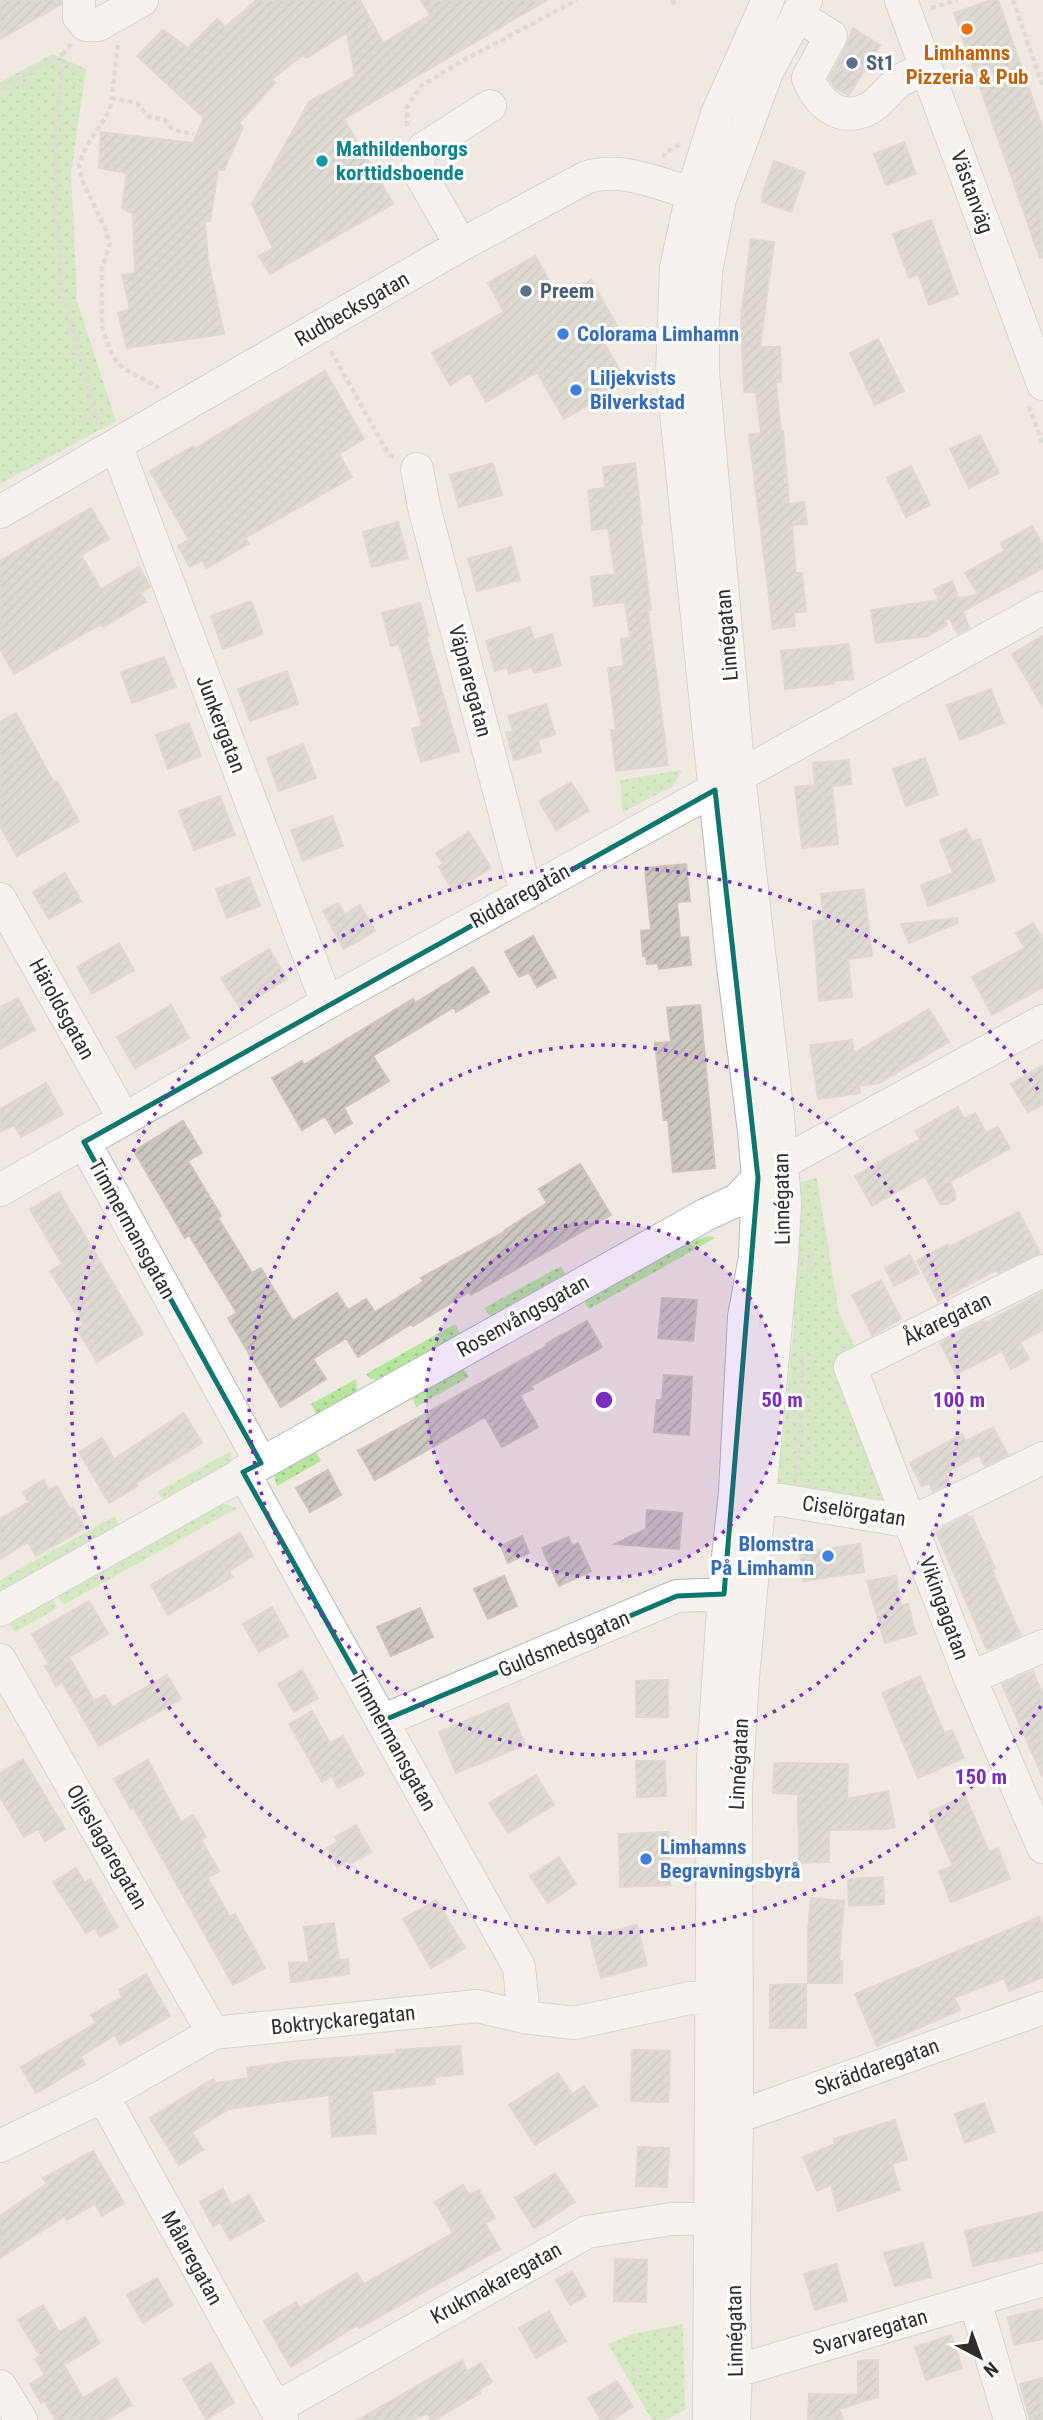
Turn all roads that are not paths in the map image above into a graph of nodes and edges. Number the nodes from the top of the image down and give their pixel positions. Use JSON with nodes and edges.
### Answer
{"nodes":[{"id":1,"x":142,"y":0,"type":"edge"},
{"id":2,"x":768,"y":0,"type":"edge"},
{"id":3,"x":901,"y":0,"type":"edge"},
{"id":4,"x":802,"y":7,"type":"edge"},
{"id":5,"x":91,"y":14,"type":"edge"},
{"id":6,"x":926,"y":69,"type":"junction"},
{"id":7,"x":490,"y":106,"type":"dead end"},
{"id":8,"x":706,"y":197,"type":"junction"},
{"id":9,"x":461,"y":245,"type":"junction"},
{"id":10,"x":1042,"y":374,"type":"edge"},
{"id":11,"x":111,"y":448,"type":"junction"},
{"id":12,"x":416,"y":469,"type":"road end"},
{"id":13,"x":0,"y":512,"type":"edge"},
{"id":14,"x":1043,"y":608,"type":"edge"},
{"id":15,"x":727,"y":783,"type":"junction"},
{"id":16,"x":526,"y":893,"type":"junction"},
{"id":17,"x":0,"y":899,"type":"edge"},
{"id":18,"x":327,"y":1003,"type":"junction"},
{"id":19,"x":1043,"y":1021,"type":"edge"},
{"id":20,"x":124,"y":1119,"type":"junction"},
{"id":21,"x":85,"y":1142,"type":"junction"},
{"id":22,"x":770,"y":1171,"type":"junction"},
{"id":23,"x":0,"y":1190,"type":"edge"},
{"id":24,"x":1043,"y":1271,"type":"edge"},
{"id":25,"x":850,"y":1367,"type":"joint"},
{"id":26,"x":1043,"y":1458,"type":"edge"},
{"id":27,"x":252,"y":1468,"type":"junction"},
{"id":28,"x":748,"y":1494,"type":"junction"},
{"id":29,"x":912,"y":1522,"type":"junction"},
{"id":30,"x":738,"y":1595,"type":"junction"},
{"id":31,"x":0,"y":1610,"type":"edge"},
{"id":32,"x":1043,"y":1646,"type":"edge"},
{"id":33,"x":0,"y":1660,"type":"edge"},
{"id":34,"x":970,"y":1678,"type":"junction"},
{"id":35,"x":382,"y":1721,"type":"junction"},
{"id":36,"x":1040,"y":1830,"type":"edge"},
{"id":37,"x":710,"y":1998,"type":"junction"},
{"id":38,"x":1043,"y":2008,"type":"edge"},
{"id":39,"x":524,"y":2017,"type":"junction"},
{"id":40,"x":213,"y":2034,"type":"junction"},
{"id":41,"x":103,"y":2096,"type":"junction"},
{"id":42,"x":724,"y":2119,"type":"junction"},
{"id":43,"x":0,"y":2146,"type":"edge"},
{"id":44,"x":723,"y":2218,"type":"junction"},
{"id":45,"x":1043,"y":2280,"type":"edge"},
{"id":46,"x":975,"y":2301,"type":"junction"},
{"id":47,"x":736,"y":2371,"type":"junction"},
{"id":48,"x":279,"y":2414,"type":"edge"},
{"id":49,"x":709,"y":2420,"type":"edge"},
{"id":50,"x":734,"y":2420,"type":"edge"},
{"id":51,"x":1010,"y":2420,"type":"edge"}],
"edges":[{"from":1,"to":5,"type":"street"},
{"from":2,"to":8,"type":"street","name":"Linnégatan"},
{"from":3,"to":6,"type":"street","name":"Västanväg"},
{"from":4,"to":6,"type":"street"},
{"from":4,"to":8,"type":"street","name":"Linnégatan"},
{"from":6,"to":10,"type":"street","name":"Västanväg"},
{"from":7,"to":9,"type":"street"},
{"from":8,"to":9,"type":"street","name":"Rudbecksgatan"},
{"from":8,"to":15,"type":"street","name":"Linnégatan"},
{"from":9,"to":11,"type":"street","name":"Rudbecksgatan"},
{"from":11,"to":13,"type":"street","name":"Rudbecksgatan"},
{"from":11,"to":18,"type":"street","name":"Junkergatan"},
{"from":12,"to":16,"type":"street","name":"Väpnaregatan"},
{"from":14,"to":15,"type":"street","name":"Riddaregatan"},
{"from":15,"to":16,"type":"street","name":"Riddaregatan"},
{"from":15,"to":22,"type":"street","name":"Linnégatan"},
{"from":16,"to":18,"type":"street","name":"Riddaregatan"},
{"from":17,"to":20,"type":"street","name":"Häroldsgatan"},
{"from":18,"to":20,"type":"street","name":"Riddaregatan"},
{"from":19,"to":22,"type":"street","name":"Rosenvångsgatan"},
{"from":20,"to":21,"type":"street","name":"Riddaregatan"},
{"from":21,"to":23,"type":"street","name":"Riddaregatan"},
{"from":21,"to":27,"type":"street","name":"Timmermansgatan"},
{"from":22,"to":27,"type":"street","name":"Rosenvångsgatan"},
{"from":22,"to":28,"type":"street","name":"Linnégatan"},
{"from":24,"to":25,"type":"street","name":"Åkaregatan"},
{"from":25,"to":29,"type":"street","name":"Vikingagatan"},
{"from":26,"to":29,"type":"street","name":"Ciselörgatan"},
{"from":27,"to":31,"type":"street","name":"Rosenvångsgatan"},
{"from":27,"to":35,"type":"street","name":"Timmermansgatan"},
{"from":28,"to":29,"type":"street","name":"Ciselörgatan"},
{"from":28,"to":30,"type":"street","name":"Linnégatan"},
{"from":29,"to":34,"type":"street","name":"Vikingagatan"},
{"from":30,"to":35,"type":"street","name":"Guldsmedsgatan"},
{"from":30,"to":37,"type":"street","name":"Linnégatan"},
{"from":30,"to":42,"type":"street","name":"Linnégatan"},
{"from":32,"to":34,"type":"street"},
{"from":33,"to":40,"type":"street","name":"Oljeslagaregatan"},
{"from":34,"to":36,"type":"street","name":"Vikingagatan"},
{"from":35,"to":39,"type":"street","name":"Timmermansgatan"},
{"from":37,"to":39,"type":"street","name":"Boktryckaregatan"},
{"from":37,"to":42,"type":"street","name":"Linnégatan"},
{"from":38,"to":42,"type":"street","name":"Skräddaregatan"},
{"from":39,"to":40,"type":"street","name":"Boktryckaregatan"},
{"from":40,"to":41,"type":"street","name":"Boktryckaregatan"},
{"from":41,"to":43,"type":"street","name":"Boktryckaregatan"},
{"from":41,"to":48,"type":"street","name":"Målaregatan"},
{"from":42,"to":44,"type":"street","name":"Linnégatan"},
{"from":44,"to":47,"type":"street","name":"Linnégatan"},
{"from":44,"to":48,"type":"street","name":"Krukmakaregatan"},
{"from":44,"to":49,"type":"street","name":"Linnégatan"},
{"from":45,"to":46,"type":"street","name":"Svarvaregatan"},
{"from":46,"to":47,"type":"street","name":"Svarvaregatan"},
{"from":46,"to":51,"type":"street"},
{"from":47,"to":50,"type":"street","name":"Linnégatan"}]}
